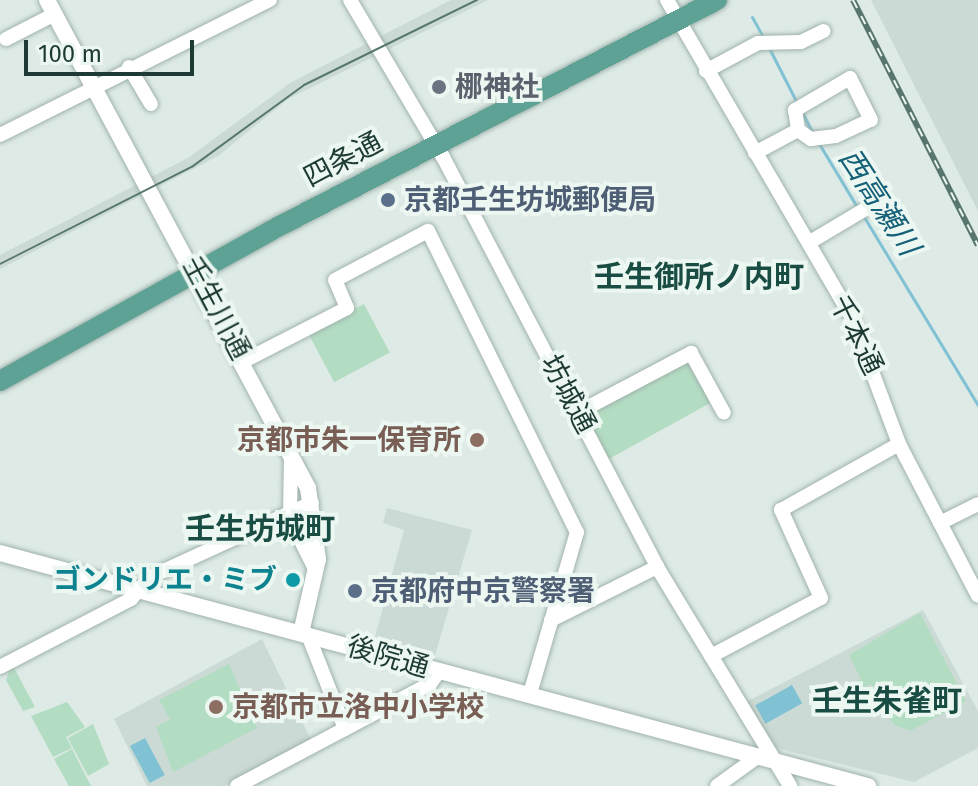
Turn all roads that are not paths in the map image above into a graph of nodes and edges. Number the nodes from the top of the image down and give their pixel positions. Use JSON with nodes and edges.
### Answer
{"nodes":[{"id":1,"x":270,"y":0,"type":"edge"},
{"id":2,"x":350,"y":0,"type":"edge"},
{"id":3,"x":667,"y":0,"type":"edge"},
{"id":4,"x":717,"y":0,"type":"edge"},
{"id":5,"x":51,"y":7,"type":"edge"},
{"id":6,"x":678,"y":20,"type":"junction"},
{"id":7,"x":824,"y":31,"type":"dead end"},
{"id":8,"x":6,"y":39,"type":"dead end"},
{"id":9,"x":129,"y":67,"type":"junction"},
{"id":10,"x":706,"y":71,"type":"junction"},
{"id":11,"x":94,"y":84,"type":"junction"},
{"id":12,"x":151,"y":104,"type":"dead end"},
{"id":13,"x":798,"y":130,"type":"junction"},
{"id":14,"x":0,"y":135,"type":"edge"},
{"id":15,"x":435,"y":144,"type":"junction"},
{"id":16,"x":755,"y":153,"type":"junction"},
{"id":17,"x":859,"y":213,"type":"dead end"},
{"id":18,"x":810,"y":242,"type":"junction"},
{"id":19,"x":197,"y":270,"type":"junction"},
{"id":20,"x":244,"y":361,"type":"junction"},
{"id":21,"x":0,"y":381,"type":"edge"},
{"id":22,"x":579,"y":412,"type":"junction"},
{"id":23,"x":724,"y":413,"type":"dead end"},
{"id":24,"x":899,"y":444,"type":"junction"},
{"id":25,"x":291,"y":453,"type":"junction"},
{"id":26,"x":312,"y":503,"type":"junction"},
{"id":27,"x":978,"y":504,"type":"edge"},
{"id":28,"x":288,"y":511,"type":"junction"},
{"id":29,"x":940,"y":523,"type":"junction"},
{"id":30,"x":0,"y":553,"type":"edge"},
{"id":31,"x":657,"y":567,"type":"junction"},
{"id":32,"x":316,"y":571,"type":"junction"},
{"id":33,"x":141,"y":590,"type":"junction"},
{"id":34,"x":978,"y":596,"type":"edge"},
{"id":35,"x":551,"y":620,"type":"junction"},
{"id":36,"x":304,"y":634,"type":"junction"},
{"id":37,"x":711,"y":656,"type":"junction"},
{"id":38,"x":0,"y":667,"type":"edge"},
{"id":39,"x":439,"y":671,"type":"junction"},
{"id":40,"x":530,"y":694,"type":"junction"},
{"id":41,"x":345,"y":729,"type":"junction"},
{"id":42,"x":757,"y":757,"type":"junction"},
{"id":43,"x":776,"y":762,"type":"junction"},
{"id":44,"x":258,"y":781,"type":"edge"},
{"id":45,"x":237,"y":786,"type":"edge"},
{"id":46,"x":717,"y":786,"type":"edge"},
{"id":47,"x":790,"y":786,"type":"edge"},
{"id":48,"x":868,"y":786,"type":"edge"}],
"edges":[{"from":1,"to":9,"type":"street"},
{"from":2,"to":15,"type":"street","name":"坊城通"},
{"from":3,"to":6,"type":"street","name":"千本通"},
{"from":4,"to":6,"type":"main road","name":"四条通"},
{"from":5,"to":8,"type":"street"},
{"from":5,"to":11,"type":"street","name":"壬生川通"},
{"from":6,"to":10,"type":"street","name":"千本通"},
{"from":6,"to":15,"type":"main road","name":"四条通"},
{"from":7,"to":10,"type":"street"},
{"from":9,"to":11,"type":"street"},
{"from":9,"to":12,"type":"street"},
{"from":10,"to":16,"type":"street","name":"千本通"},
{"from":11,"to":14,"type":"street"},
{"from":11,"to":19,"type":"street","name":"壬生川通"},
{"from":13,"to":13,"type":"street"},
{"from":13,"to":16,"type":"street"},
{"from":15,"to":19,"type":"main road","name":"四条通"},
{"from":15,"to":22,"type":"street","name":"坊城通"},
{"from":16,"to":18,"type":"street","name":"千本通"},
{"from":17,"to":18,"type":"street"},
{"from":18,"to":24,"type":"street","name":"千本通"},
{"from":19,"to":20,"type":"street","name":"壬生川通"},
{"from":19,"to":21,"type":"main road","name":"四条通"},
{"from":20,"to":25,"type":"street","name":"壬生川通"},
{"from":20,"to":35,"type":"street"},
{"from":22,"to":23,"type":"street"},
{"from":22,"to":31,"type":"street","name":"坊城通"},
{"from":24,"to":29,"type":"street","name":"千本通"},
{"from":24,"to":37,"type":"street"},
{"from":25,"to":26,"type":"street","name":"壬生川通"},
{"from":25,"to":28,"type":"street"},
{"from":26,"to":28,"type":"street"},
{"from":26,"to":32,"type":"street","name":"壬生川通"},
{"from":27,"to":29,"type":"street"},
{"from":28,"to":32,"type":"street"},
{"from":28,"to":33,"type":"street"},
{"from":29,"to":34,"type":"street","name":"千本通"},
{"from":30,"to":33,"type":"street","name":"後院通"},
{"from":31,"to":35,"type":"street"},
{"from":31,"to":37,"type":"street","name":"坊城通"},
{"from":32,"to":36,"type":"street","name":"壬生川通"},
{"from":33,"to":36,"type":"street","name":"後院通"},
{"from":33,"to":38,"type":"street"},
{"from":35,"to":40,"type":"street"},
{"from":36,"to":39,"type":"street","name":"後院通"},
{"from":36,"to":41,"type":"street"},
{"from":37,"to":43,"type":"street","name":"坊城通"},
{"from":39,"to":40,"type":"street","name":"後院通"},
{"from":39,"to":41,"type":"street"},
{"from":40,"to":42,"type":"street","name":"後院通"},
{"from":41,"to":44,"type":"street"},
{"from":42,"to":43,"type":"street","name":"後院通"},
{"from":42,"to":46,"type":"street"},
{"from":43,"to":47,"type":"street","name":"坊城通"},
{"from":43,"to":48,"type":"street","name":"後院通"},
{"from":44,"to":45,"type":"street"}]}
